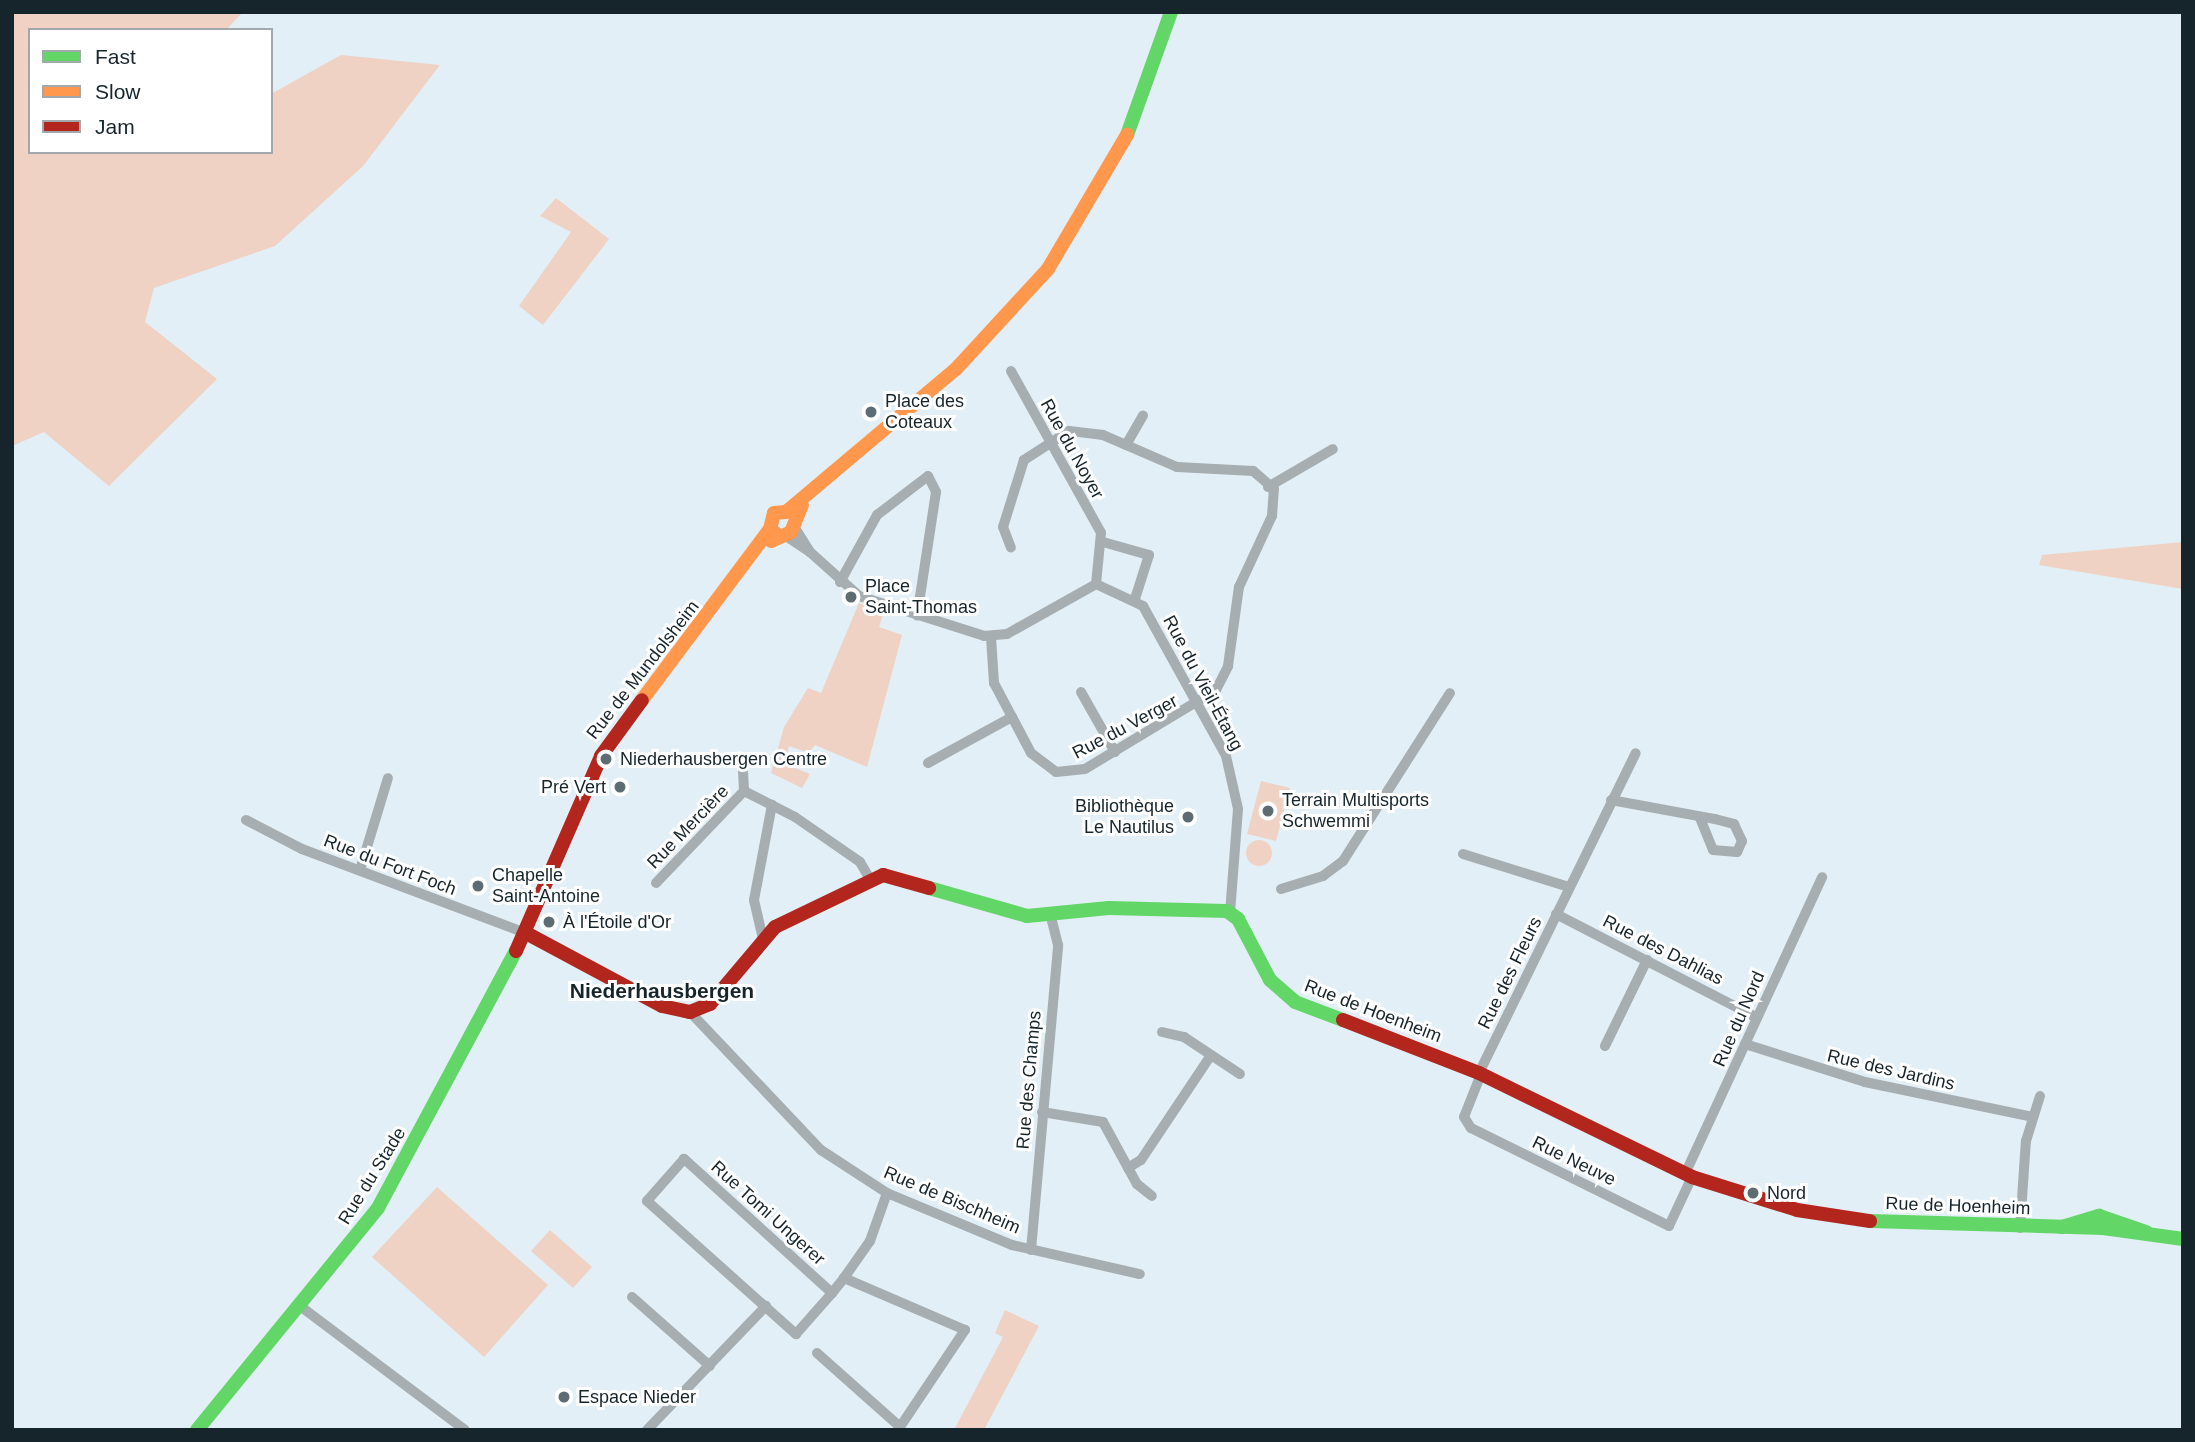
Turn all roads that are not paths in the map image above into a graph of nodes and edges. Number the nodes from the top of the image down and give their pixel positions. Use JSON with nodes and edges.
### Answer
{"nodes":[{"id":1,"x":1171,"y":12,"type":"edge"},
{"id":2,"x":1011,"y":371,"type":"dead end"},
{"id":3,"x":1143,"y":416,"type":"dead end"},
{"id":4,"x":1049,"y":439,"type":"junction"},
{"id":5,"x":1126,"y":445,"type":"junction"},
{"id":6,"x":1333,"y":449,"type":"dead end"},
{"id":7,"x":1270,"y":486,"type":"junction"},
{"id":8,"x":784,"y":526,"type":"junction"},
{"id":9,"x":1103,"y":542,"type":"junction"},
{"id":10,"x":1011,"y":548,"type":"dead end"},
{"id":11,"x":840,"y":582,"type":"junction"},
{"id":12,"x":1096,"y":584,"type":"junction"},
{"id":13,"x":1135,"y":599,"type":"junction"},
{"id":14,"x":917,"y":616,"type":"junction"},
{"id":15,"x":991,"y":637,"type":"junction"},
{"id":16,"x":1081,"y":692,"type":"dead end"},
{"id":17,"x":1450,"y":693,"type":"dead end"},
{"id":18,"x":1198,"y":705,"type":"junction"},
{"id":19,"x":1012,"y":717,"type":"junction"},
{"id":20,"x":1115,"y":752,"type":"junction"},
{"id":21,"x":1636,"y":753,"type":"dead end"},
{"id":22,"x":928,"y":763,"type":"dead end"},
{"id":23,"x":743,"y":771,"type":"dead end"},
{"id":24,"x":388,"y":778,"type":"dead end"},
{"id":25,"x":744,"y":791,"type":"junction"},
{"id":26,"x":1611,"y":800,"type":"junction"},
{"id":27,"x":772,"y":805,"type":"junction"},
{"id":28,"x":1700,"y":817,"type":"junction"},
{"id":29,"x":246,"y":820,"type":"dead end"},
{"id":30,"x":1464,"y":854,"type":"dead end"},
{"id":31,"x":360,"y":870,"type":"junction"},
{"id":32,"x":1822,"y":877,"type":"dead end"},
{"id":33,"x":870,"y":879,"type":"junction"},
{"id":34,"x":656,"y":884,"type":"dead end"},
{"id":35,"x":1569,"y":887,"type":"junction"},
{"id":36,"x":1281,"y":889,"type":"dead end"},
{"id":37,"x":1230,"y":912,"type":"junction"},
{"id":38,"x":1050,"y":914,"type":"junction"},
{"id":39,"x":1556,"y":914,"type":"junction"},
{"id":40,"x":526,"y":933,"type":"junction"},
{"id":41,"x":763,"y":939,"type":"junction"},
{"id":42,"x":1647,"y":960,"type":"junction"},
{"id":43,"x":690,"y":1012,"type":"junction"},
{"id":44,"x":1754,"y":1016,"type":"junction"},
{"id":45,"x":1162,"y":1032,"type":"dead end"},
{"id":46,"x":1745,"y":1044,"type":"junction"},
{"id":47,"x":1605,"y":1046,"type":"dead end"},
{"id":48,"x":1211,"y":1055,"type":"junction"},
{"id":49,"x":1240,"y":1074,"type":"dead end"},
{"id":50,"x":1480,"y":1074,"type":"junction"},
{"id":51,"x":2040,"y":1096,"type":"dead end"},
{"id":52,"x":1042,"y":1112,"type":"junction"},
{"id":53,"x":2032,"y":1117,"type":"junction"},
{"id":54,"x":1128,"y":1168,"type":"junction"},
{"id":55,"x":1688,"y":1176,"type":"junction"},
{"id":56,"x":887,"y":1193,"type":"junction"},
{"id":57,"x":1152,"y":1196,"type":"dead end"},
{"id":58,"x":2020,"y":1228,"type":"junction"},
{"id":59,"x":2183,"y":1239,"type":"edge"},
{"id":60,"x":1031,"y":1250,"type":"junction"},
{"id":61,"x":1140,"y":1274,"type":"dead end"},
{"id":62,"x":844,"y":1278,"type":"junction"},
{"id":63,"x":832,"y":1293,"type":"junction"},
{"id":64,"x":632,"y":1297,"type":"dead end"},
{"id":65,"x":300,"y":1306,"type":"junction"},
{"id":66,"x":766,"y":1306,"type":"junction"},
{"id":67,"x":817,"y":1353,"type":"dead end"},
{"id":68,"x":710,"y":1366,"type":"junction"},
{"id":69,"x":197,"y":1430,"type":"edge"},
{"id":70,"x":465,"y":1430,"type":"edge"},
{"id":71,"x":647,"y":1430,"type":"edge"}],
"edges":[{"from":1,"to":8,"type":"street","name":"Rue de Mundolsheim"},
{"from":2,"to":4,"type":"street","name":"Rue du Noyer"},
{"from":3,"to":5,"type":"street"},
{"from":4,"to":5,"type":"street"},
{"from":4,"to":9,"type":"street","name":"Rue du Noyer"},
{"from":4,"to":10,"type":"street"},
{"from":5,"to":7,"type":"street"},
{"from":6,"to":7,"type":"street"},
{"from":7,"to":18,"type":"street"},
{"from":8,"to":11,"type":"street"},
{"from":8,"to":40,"type":"street","name":"Rue de Mundolsheim"},
{"from":9,"to":12,"type":"street"},
{"from":9,"to":13,"type":"street"},
{"from":11,"to":14,"type":"street"},
{"from":11,"to":14,"type":"street"},
{"from":12,"to":13,"type":"street"},
{"from":12,"to":15,"type":"street"},
{"from":13,"to":18,"type":"street","name":"Rue du Vieil-Étang"},
{"from":14,"to":15,"type":"street"},
{"from":15,"to":19,"type":"street","name":"Rue du Verger"},
{"from":16,"to":20,"type":"street"},
{"from":17,"to":36,"type":"street"},
{"from":18,"to":20,"type":"street","name":"Rue du Verger"},
{"from":18,"to":37,"type":"street","name":"Rue du Vieil-Étang"},
{"from":19,"to":20,"type":"street","name":"Rue du Verger"},
{"from":19,"to":22,"type":"street"},
{"from":21,"to":26,"type":"street","name":"Rue des Fleurs"},
{"from":23,"to":25,"type":"street","name":"Rue Mercière"},
{"from":24,"to":31,"type":"street"},
{"from":25,"to":27,"type":"street","name":"Rue Mercière"},
{"from":25,"to":34,"type":"street","name":"Rue Mercière"},
{"from":26,"to":28,"type":"street"},
{"from":26,"to":35,"type":"street","name":"Rue des Fleurs"},
{"from":27,"to":33,"type":"street","name":"Rue Mercière"},
{"from":27,"to":41,"type":"street"},
{"from":28,"to":28,"type":"street"},
{"from":29,"to":31,"type":"street","name":"Rue du Fort Foch"},
{"from":30,"to":35,"type":"street"},
{"from":31,"to":40,"type":"street","name":"Rue du Fort Foch"},
{"from":32,"to":44,"type":"street","name":"Rue du Nord"},
{"from":33,"to":38,"type":"street"},
{"from":33,"to":41,"type":"street"},
{"from":35,"to":39,"type":"street","name":"Rue des Fleurs"},
{"from":37,"to":38,"type":"street"},
{"from":37,"to":50,"type":"street","name":"Rue de Hoenheim"},
{"from":38,"to":52,"type":"street","name":"Rue des Champs"},
{"from":39,"to":42,"type":"street","name":"Rue des Dahlias"},
{"from":39,"to":50,"type":"street","name":"Rue des Fleurs"},
{"from":40,"to":43,"type":"street"},
{"from":40,"to":65,"type":"street","name":"Rue du Stade"},
{"from":41,"to":43,"type":"street"},
{"from":42,"to":44,"type":"street","name":"Rue des Dahlias"},
{"from":42,"to":47,"type":"street"},
{"from":43,"to":56,"type":"street","name":"Rue de Bischheim"},
{"from":44,"to":46,"type":"street","name":"Rue du Nord"},
{"from":45,"to":48,"type":"street"},
{"from":46,"to":53,"type":"street","name":"Rue des Jardins"},
{"from":46,"to":55,"type":"street","name":"Rue du Nord"},
{"from":48,"to":49,"type":"street"},
{"from":48,"to":54,"type":"street"},
{"from":50,"to":55,"type":"street","name":"Rue de Hoenheim"},
{"from":50,"to":55,"type":"street","name":"Rue Neuve"},
{"from":51,"to":53,"type":"street"},
{"from":52,"to":54,"type":"street"},
{"from":52,"to":60,"type":"street","name":"Rue des Champs"},
{"from":53,"to":58,"type":"street"},
{"from":54,"to":57,"type":"street"},
{"from":55,"to":58,"type":"street","name":"Rue de Hoenheim"},
{"from":56,"to":60,"type":"street","name":"Rue de Bischheim"},
{"from":56,"to":62,"type":"street"},
{"from":58,"to":59,"type":"street","name":"Rue de Hoenheim"},
{"from":60,"to":61,"type":"street","name":"Rue de Bischheim"},
{"from":62,"to":63,"type":"street"},
{"from":62,"to":67,"type":"street"},
{"from":63,"to":66,"type":"street","name":"Rue Tomi Ungerer"},
{"from":63,"to":66,"type":"street","name":"Rue Tomi Ungerer"},
{"from":64,"to":68,"type":"street"},
{"from":65,"to":69,"type":"street","name":"Rue du Stade"},
{"from":65,"to":70,"type":"street"},
{"from":66,"to":68,"type":"street"},
{"from":68,"to":71,"type":"street"}]}
